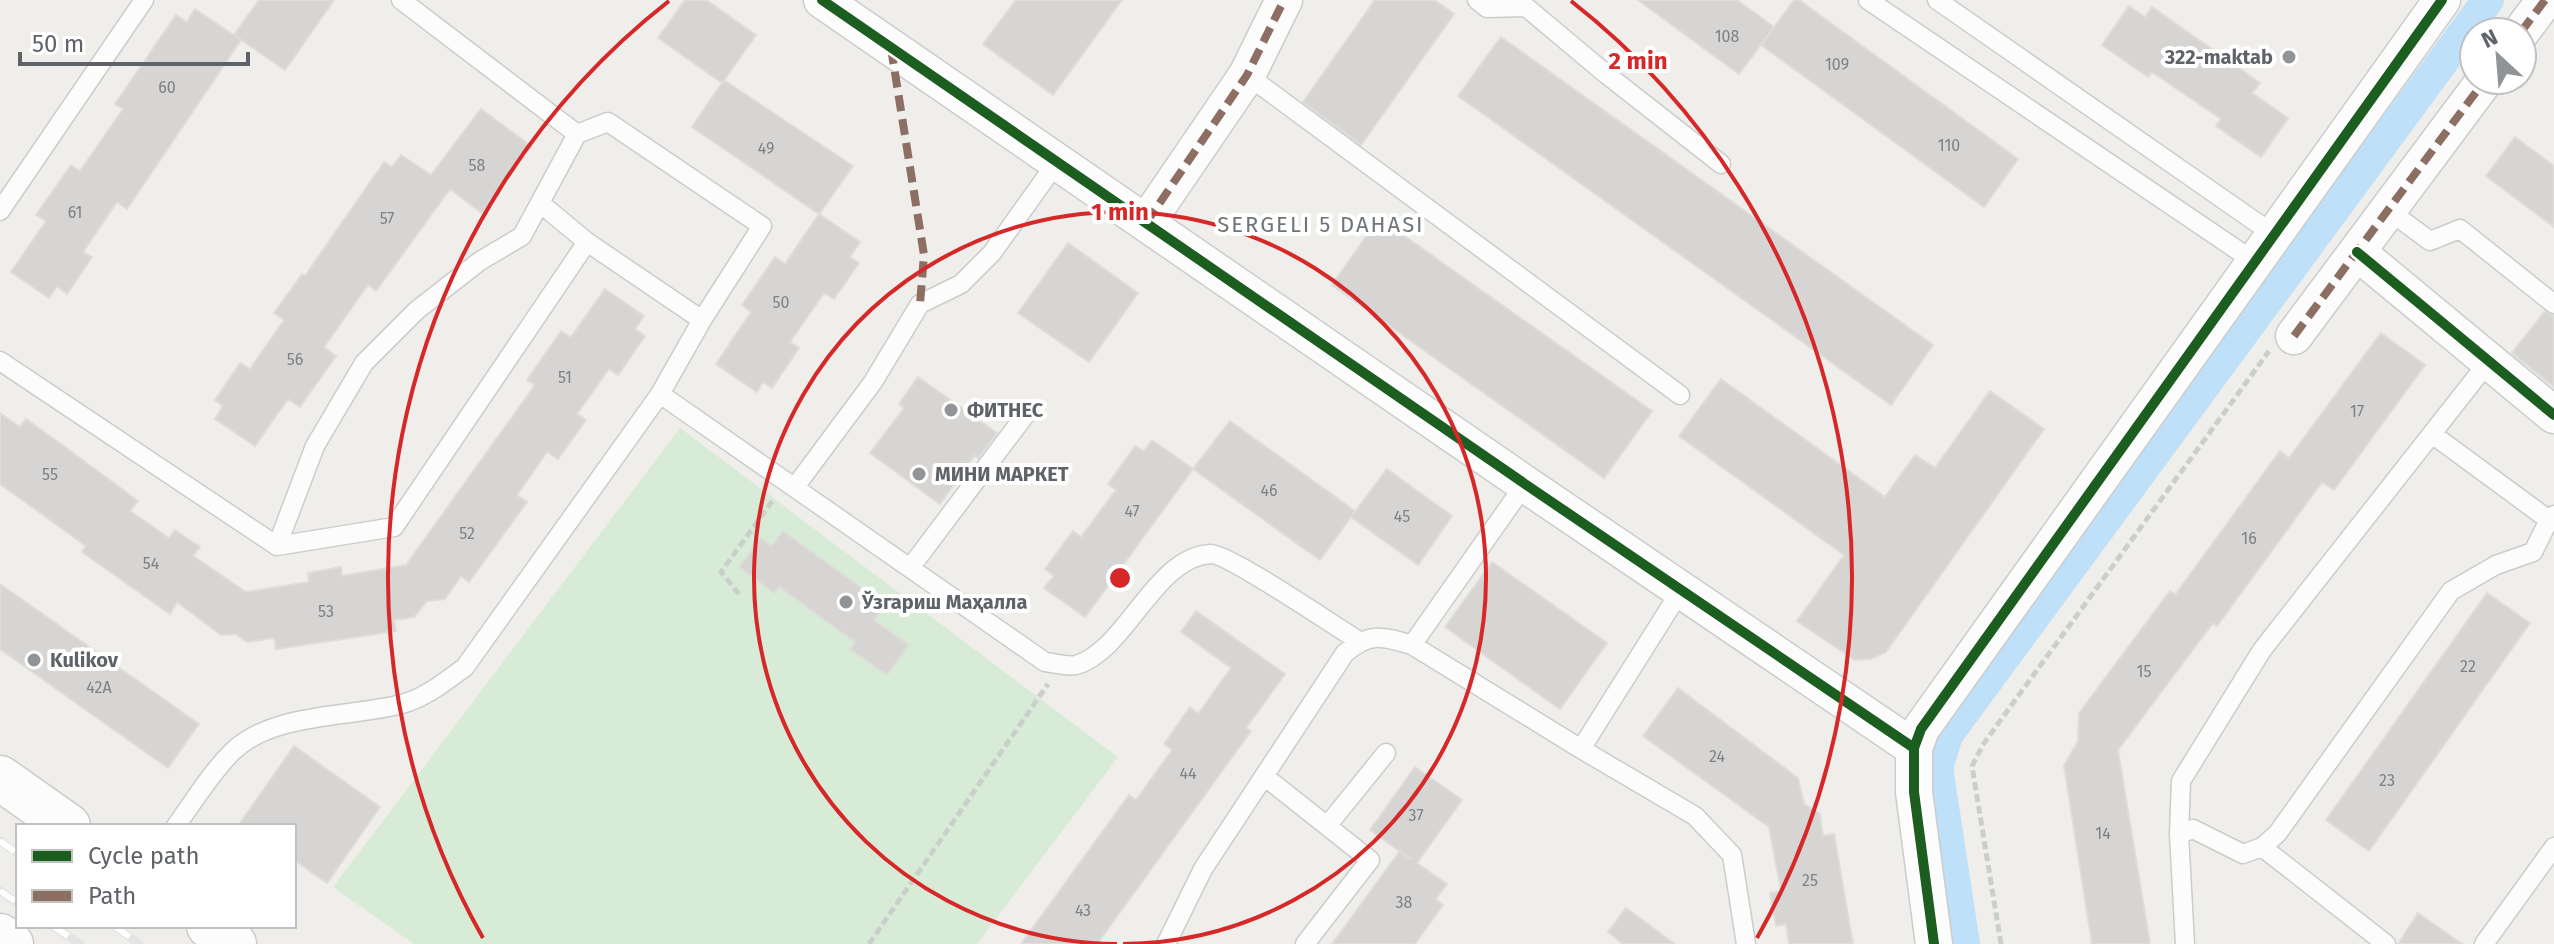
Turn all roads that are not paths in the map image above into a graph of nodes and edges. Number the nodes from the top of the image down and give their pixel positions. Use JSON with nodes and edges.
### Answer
{"nodes":[{"id":1,"x":144,"y":0,"type":"edge"},
{"id":2,"x":401,"y":0,"type":"edge"},
{"id":3,"x":822,"y":0,"type":"edge"},
{"id":4,"x":1284,"y":0,"type":"edge"},
{"id":5,"x":1477,"y":0,"type":"edge"},
{"id":6,"x":1868,"y":0,"type":"edge"},
{"id":7,"x":1937,"y":0,"type":"edge"},
{"id":8,"x":2442,"y":0,"type":"edge"},
{"id":9,"x":1247,"y":75,"type":"junction"},
{"id":10,"x":2473,"y":96,"type":"edge"},
{"id":11,"x":577,"y":134,"type":"junction"},
{"id":12,"x":1057,"y":162,"type":"junction"},
{"id":13,"x":1721,"y":164,"type":"dead end"},
{"id":14,"x":540,"y":203,"type":"junction"},
{"id":15,"x":2388,"y":210,"type":"junction"},
{"id":16,"x":0,"y":211,"type":"edge"},
{"id":17,"x":1146,"y":223,"type":"junction"},
{"id":18,"x":587,"y":242,"type":"junction"},
{"id":19,"x":2264,"y":248,"type":"junction"},
{"id":20,"x":2357,"y":252,"type":"junction"},
{"id":21,"x":2554,"y":304,"type":"edge"},
{"id":22,"x":702,"y":320,"type":"junction"},
{"id":23,"x":2284,"y":340,"type":"road end"},
{"id":24,"x":0,"y":361,"type":"edge"},
{"id":25,"x":2489,"y":361,"type":"junction"},
{"id":26,"x":660,"y":394,"type":"junction"},
{"id":27,"x":1680,"y":395,"type":"dead end"},
{"id":28,"x":1029,"y":410,"type":"dead end"},
{"id":29,"x":2554,"y":415,"type":"edge"},
{"id":30,"x":2432,"y":434,"type":"junction"},
{"id":31,"x":1525,"y":484,"type":"junction"},
{"id":32,"x":790,"y":485,"type":"junction"},
{"id":33,"x":2551,"y":517,"type":"edge"},
{"id":34,"x":277,"y":546,"type":"junction"},
{"id":35,"x":910,"y":568,"type":"junction"},
{"id":36,"x":1681,"y":590,"type":"junction"},
{"id":37,"x":1359,"y":641,"type":"junction"},
{"id":38,"x":1412,"y":645,"type":"junction"},
{"id":39,"x":1914,"y":748,"type":"junction"},
{"id":40,"x":1581,"y":749,"type":"junction"},
{"id":41,"x":1386,"y":753,"type":"dead end"},
{"id":42,"x":1264,"y":776,"type":"junction"},
{"id":43,"x":0,"y":778,"type":"edge"},
{"id":44,"x":65,"y":824,"type":"edge"},
{"id":45,"x":178,"y":824,"type":"edge"},
{"id":46,"x":1327,"y":826,"type":"junction"},
{"id":47,"x":2179,"y":834,"type":"junction"},
{"id":48,"x":2262,"y":847,"type":"junction"},
{"id":49,"x":2554,"y":847,"type":"edge"},
{"id":50,"x":0,"y":936,"type":"edge"},
{"id":51,"x":11,"y":944,"type":"edge"},
{"id":52,"x":1166,"y":944,"type":"edge"},
{"id":53,"x":1305,"y":944,"type":"edge"},
{"id":54,"x":1746,"y":944,"type":"edge"},
{"id":55,"x":1934,"y":944,"type":"edge"},
{"id":56,"x":2185,"y":944,"type":"edge"},
{"id":57,"x":2386,"y":944,"type":"edge"},
{"id":58,"x":2484,"y":944,"type":"edge"}],
"edges":[{"from":1,"to":16,"type":"lane"},
{"from":2,"to":11,"type":"lane"},
{"from":3,"to":12,"type":"street"},
{"from":4,"to":9,"type":"street"},
{"from":5,"to":13,"type":"lane"},
{"from":6,"to":19,"type":"lane"},
{"from":7,"to":19,"type":"lane"},
{"from":8,"to":19,"type":"street"},
{"from":9,"to":17,"type":"street"},
{"from":9,"to":27,"type":"lane"},
{"from":10,"to":15,"type":"street"},
{"from":11,"to":14,"type":"lane"},
{"from":11,"to":22,"type":"lane"},
{"from":12,"to":17,"type":"street"},
{"from":12,"to":32,"type":"lane"},
{"from":14,"to":18,"type":"lane"},
{"from":14,"to":34,"type":"lane"},
{"from":15,"to":20,"type":"street"},
{"from":15,"to":21,"type":"lane"},
{"from":17,"to":31,"type":"street"},
{"from":18,"to":22,"type":"lane"},
{"from":18,"to":34,"type":"lane"},
{"from":19,"to":39,"type":"street"},
{"from":20,"to":23,"type":"street"},
{"from":20,"to":25,"type":"street"},
{"from":22,"to":26,"type":"lane"},
{"from":24,"to":34,"type":"lane"},
{"from":25,"to":29,"type":"street"},
{"from":25,"to":30,"type":"lane"},
{"from":26,"to":32,"type":"lane"},
{"from":26,"to":45,"type":"lane"},
{"from":28,"to":35,"type":"lane"},
{"from":30,"to":33,"type":"lane"},
{"from":30,"to":47,"type":"lane"},
{"from":31,"to":36,"type":"street"},
{"from":31,"to":38,"type":"lane"},
{"from":32,"to":35,"type":"lane"},
{"from":33,"to":48,"type":"lane"},
{"from":35,"to":37,"type":"lane"},
{"from":36,"to":39,"type":"street"},
{"from":36,"to":40,"type":"lane"},
{"from":37,"to":38,"type":"lane"},
{"from":37,"to":42,"type":"lane"},
{"from":38,"to":40,"type":"lane"},
{"from":39,"to":55,"type":"street"},
{"from":40,"to":54,"type":"lane"},
{"from":41,"to":46,"type":"lane"},
{"from":42,"to":46,"type":"lane"},
{"from":42,"to":52,"type":"lane"},
{"from":43,"to":44,"type":"main road"},
{"from":46,"to":53,"type":"lane"},
{"from":47,"to":48,"type":"lane"},
{"from":47,"to":56,"type":"lane"},
{"from":48,"to":57,"type":"lane"},
{"from":49,"to":58,"type":"lane"},
{"from":50,"to":51,"type":"main road"}]}
